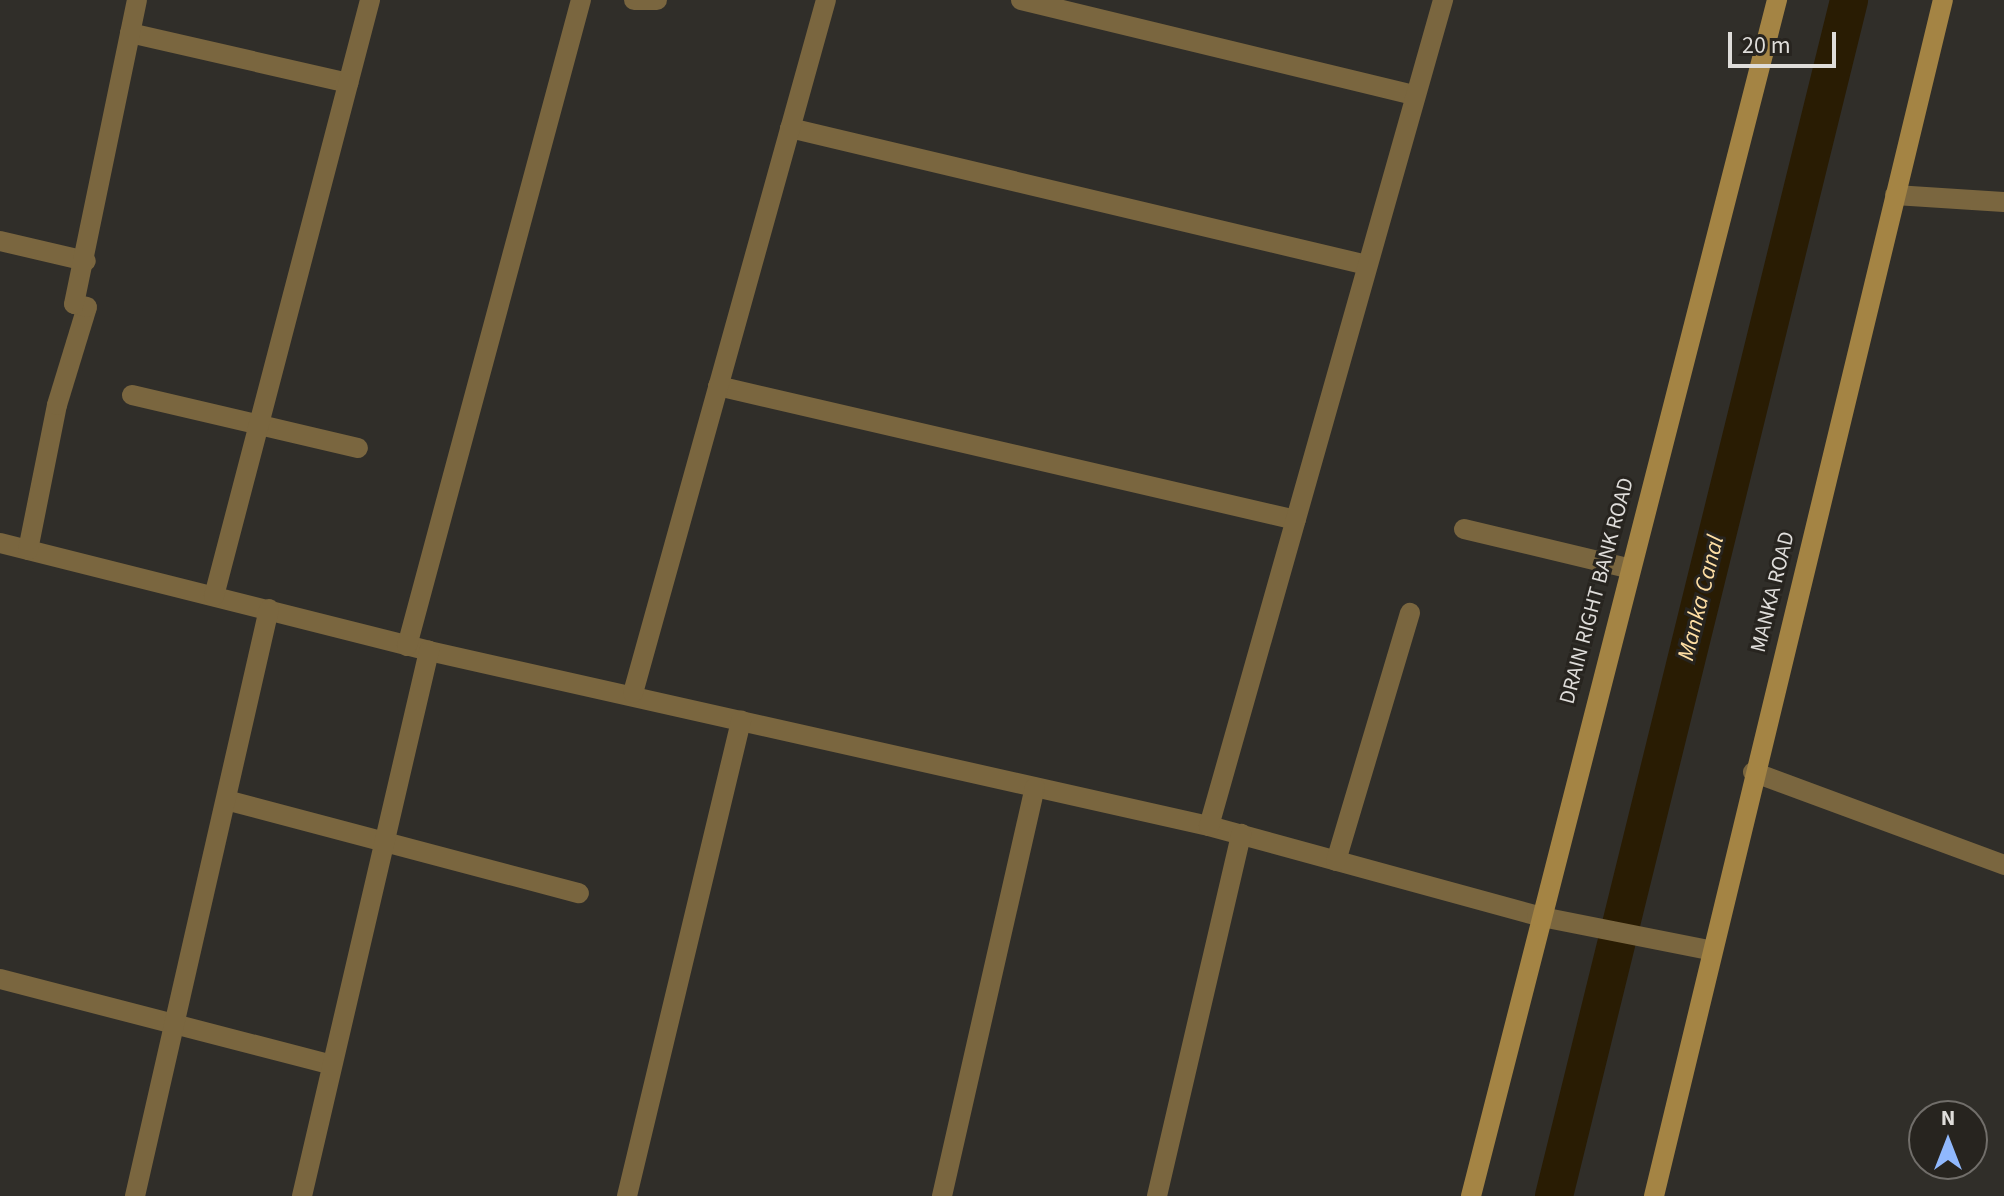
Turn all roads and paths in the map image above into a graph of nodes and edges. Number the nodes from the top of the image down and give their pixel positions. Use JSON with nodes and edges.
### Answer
{"nodes":[{"id":1,"x":137,"y":0,"type":"edge"},
{"id":2,"x":370,"y":0,"type":"edge"},
{"id":3,"x":581,"y":0,"type":"edge"},
{"id":4,"x":634,"y":0,"type":"edge"},
{"id":5,"x":657,"y":0,"type":"edge"},
{"id":6,"x":825,"y":0,"type":"edge"},
{"id":7,"x":1021,"y":0,"type":"edge"},
{"id":8,"x":1443,"y":0,"type":"edge"},
{"id":9,"x":1777,"y":0,"type":"edge"},
{"id":10,"x":1943,"y":0,"type":"edge"},
{"id":11,"x":1099,"y":8,"type":"edge"},
{"id":12,"x":130,"y":33,"type":"junction"},
{"id":13,"x":348,"y":83,"type":"junction"},
{"id":14,"x":1415,"y":95,"type":"junction"},
{"id":15,"x":790,"y":128,"type":"junction"},
{"id":16,"x":1895,"y":195,"type":"junction"},
{"id":17,"x":2004,"y":202,"type":"edge"},
{"id":18,"x":0,"y":241,"type":"edge"},
{"id":19,"x":86,"y":261,"type":"junction"},
{"id":20,"x":1367,"y":265,"type":"junction"},
{"id":21,"x":718,"y":386,"type":"junction"},
{"id":22,"x":132,"y":395,"type":"dead end"},
{"id":23,"x":260,"y":424,"type":"junction"},
{"id":24,"x":358,"y":448,"type":"dead end"},
{"id":25,"x":1296,"y":520,"type":"junction"},
{"id":26,"x":1464,"y":529,"type":"dead end"},
{"id":27,"x":0,"y":543,"type":"edge"},
{"id":28,"x":28,"y":550,"type":"junction"},
{"id":29,"x":1628,"y":568,"type":"junction"},
{"id":30,"x":214,"y":596,"type":"junction"},
{"id":31,"x":269,"y":609,"type":"junction"},
{"id":32,"x":1410,"y":613,"type":"dead end"},
{"id":33,"x":407,"y":646,"type":"junction"},
{"id":34,"x":429,"y":651,"type":"junction"},
{"id":35,"x":633,"y":693,"type":"junction"},
{"id":36,"x":741,"y":720,"type":"junction"},
{"id":37,"x":1753,"y":772,"type":"junction"},
{"id":38,"x":1035,"y":787,"type":"junction"},
{"id":39,"x":226,"y":800,"type":"junction"},
{"id":40,"x":1209,"y":826,"type":"junction"},
{"id":41,"x":1241,"y":834,"type":"junction"},
{"id":42,"x":384,"y":846,"type":"junction"},
{"id":43,"x":1336,"y":861,"type":"junction"},
{"id":44,"x":2004,"y":865,"type":"edge"},
{"id":45,"x":579,"y":893,"type":"dead end"},
{"id":46,"x":1537,"y":916,"type":"junction"},
{"id":47,"x":1709,"y":950,"type":"junction"},
{"id":48,"x":0,"y":979,"type":"edge"},
{"id":49,"x":174,"y":1024,"type":"junction"},
{"id":50,"x":332,"y":1065,"type":"junction"},
{"id":51,"x":135,"y":1196,"type":"edge"},
{"id":52,"x":302,"y":1196,"type":"edge"},
{"id":53,"x":627,"y":1196,"type":"edge"},
{"id":54,"x":942,"y":1196,"type":"edge"},
{"id":55,"x":1157,"y":1196,"type":"edge"},
{"id":56,"x":1471,"y":1196,"type":"edge"},
{"id":57,"x":1654,"y":1196,"type":"edge"}],
"edges":[{"from":1,"to":12,"type":"street"},
{"from":2,"to":13,"type":"street"},
{"from":3,"to":33,"type":"street"},
{"from":4,"to":5,"type":"street"},
{"from":6,"to":15,"type":"street"},
{"from":7,"to":11,"type":"street"},
{"from":8,"to":14,"type":"street"},
{"from":9,"to":29,"type":"street","name":"DRAIN RIGHT BANK ROAD"},
{"from":10,"to":16,"type":"street","name":"MANKA ROAD"},
{"from":11,"to":14,"type":"street"},
{"from":12,"to":13,"type":"street"},
{"from":12,"to":19,"type":"street"},
{"from":13,"to":23,"type":"street"},
{"from":14,"to":20,"type":"street"},
{"from":15,"to":20,"type":"street"},
{"from":15,"to":21,"type":"street"},
{"from":16,"to":17,"type":"street"},
{"from":16,"to":37,"type":"street","name":"MANKA ROAD"},
{"from":18,"to":19,"type":"street"},
{"from":19,"to":28,"type":"street"},
{"from":20,"to":25,"type":"street"},
{"from":21,"to":25,"type":"street"},
{"from":21,"to":35,"type":"street"},
{"from":22,"to":23,"type":"street"},
{"from":23,"to":24,"type":"street"},
{"from":23,"to":30,"type":"street"},
{"from":25,"to":40,"type":"street"},
{"from":26,"to":29,"type":"street"},
{"from":27,"to":28,"type":"street"},
{"from":28,"to":30,"type":"street"},
{"from":29,"to":46,"type":"street","name":"DRAIN RIGHT BANK ROAD"},
{"from":30,"to":31,"type":"street"},
{"from":31,"to":33,"type":"street"},
{"from":31,"to":39,"type":"street"},
{"from":32,"to":43,"type":"street"},
{"from":33,"to":34,"type":"street"},
{"from":34,"to":35,"type":"street"},
{"from":34,"to":42,"type":"street"},
{"from":35,"to":36,"type":"street"},
{"from":36,"to":38,"type":"street"},
{"from":36,"to":53,"type":"street"},
{"from":37,"to":44,"type":"street"},
{"from":37,"to":47,"type":"street","name":"MANKA ROAD"},
{"from":38,"to":40,"type":"street"},
{"from":38,"to":54,"type":"street"},
{"from":39,"to":42,"type":"street"},
{"from":39,"to":49,"type":"street"},
{"from":40,"to":41,"type":"street"},
{"from":41,"to":43,"type":"street"},
{"from":41,"to":55,"type":"street"},
{"from":42,"to":45,"type":"street"},
{"from":42,"to":50,"type":"street"},
{"from":43,"to":46,"type":"street"},
{"from":46,"to":47,"type":"street"},
{"from":46,"to":56,"type":"street","name":"DRAIN RIGHT BANK ROAD"},
{"from":47,"to":57,"type":"street","name":"MANKA ROAD"},
{"from":48,"to":49,"type":"street"},
{"from":49,"to":50,"type":"street"},
{"from":49,"to":51,"type":"street"},
{"from":50,"to":52,"type":"street"}]}
